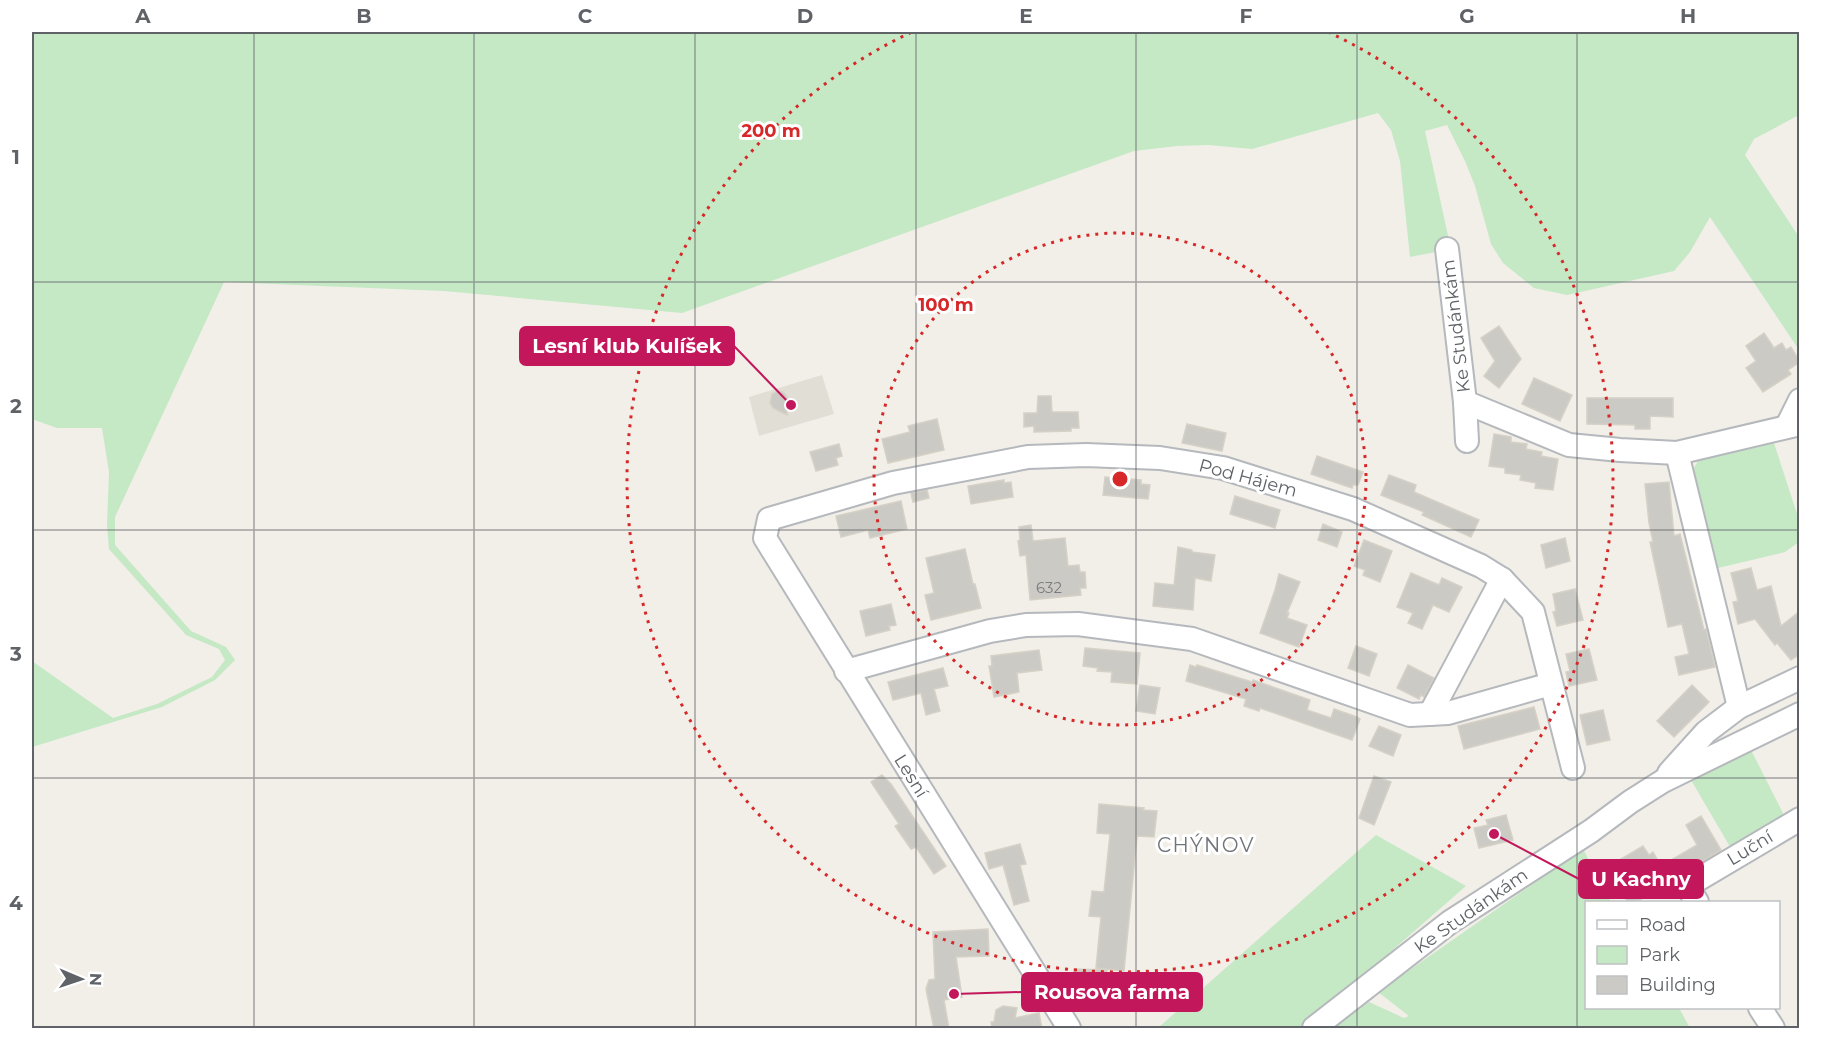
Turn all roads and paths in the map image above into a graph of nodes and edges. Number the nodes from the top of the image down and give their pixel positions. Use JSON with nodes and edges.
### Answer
{"nodes":[{"id":1,"x":1447,"y":249,"type":"dead end"},
{"id":2,"x":1800,"y":400,"type":"edge"},
{"id":3,"x":1466,"y":402,"type":"junction"},
{"id":4,"x":1793,"y":425,"type":"edge"},
{"id":5,"x":1467,"y":441,"type":"dead end"},
{"id":6,"x":1677,"y":453,"type":"junction"},
{"id":7,"x":768,"y":519,"type":"joint"},
{"id":8,"x":1502,"y":579,"type":"junction"},
{"id":9,"x":846,"y":671,"type":"junction"},
{"id":10,"x":1800,"y":678,"type":"edge"},
{"id":11,"x":1551,"y":684,"type":"junction"},
{"id":12,"x":1740,"y":706,"type":"junction"},
{"id":13,"x":1430,"y":714,"type":"junction"},
{"id":14,"x":1800,"y":714,"type":"edge"},
{"id":15,"x":1573,"y":768,"type":"dead end"},
{"id":16,"x":1663,"y":781,"type":"junction"},
{"id":17,"x":1800,"y":819,"type":"edge"},
{"id":18,"x":1696,"y":901,"type":"edge"},
{"id":19,"x":1761,"y":1009,"type":"edge"},
{"id":20,"x":1069,"y":1029,"type":"edge"},
{"id":21,"x":1314,"y":1029,"type":"edge"},
{"id":22,"x":1773,"y":1029,"type":"edge"}],
"edges":[{"from":1,"to":3,"type":"street","name":"Ke Studánkám"},
{"from":2,"to":4,"type":"street","name":"Ke Studánkám"},
{"from":3,"to":5,"type":"street","name":"Ke Studánkám"},
{"from":3,"to":6,"type":"street","name":"Ke Studánkám"},
{"from":4,"to":6,"type":"street","name":"Ke Studánkám"},
{"from":6,"to":12,"type":"street"},
{"from":7,"to":8,"type":"street","name":"Pod Hájem"},
{"from":7,"to":9,"type":"street","name":"Lesní"},
{"from":8,"to":11,"type":"street","name":"Pod Hájem"},
{"from":8,"to":13,"type":"street"},
{"from":9,"to":13,"type":"street"},
{"from":9,"to":20,"type":"street","name":"Lesní"},
{"from":10,"to":12,"type":"street","name":"Ke Studánkám"},
{"from":11,"to":13,"type":"street"},
{"from":11,"to":15,"type":"street","name":"Pod Hájem"},
{"from":12,"to":16,"type":"street","name":"Ke Studánkám"},
{"from":14,"to":16,"type":"street","name":"Ke Studánkám"},
{"from":16,"to":21,"type":"street","name":"Ke Studánkám"},
{"from":17,"to":18,"type":"street","name":"Luční"},
{"from":19,"to":22,"type":"street"}]}
